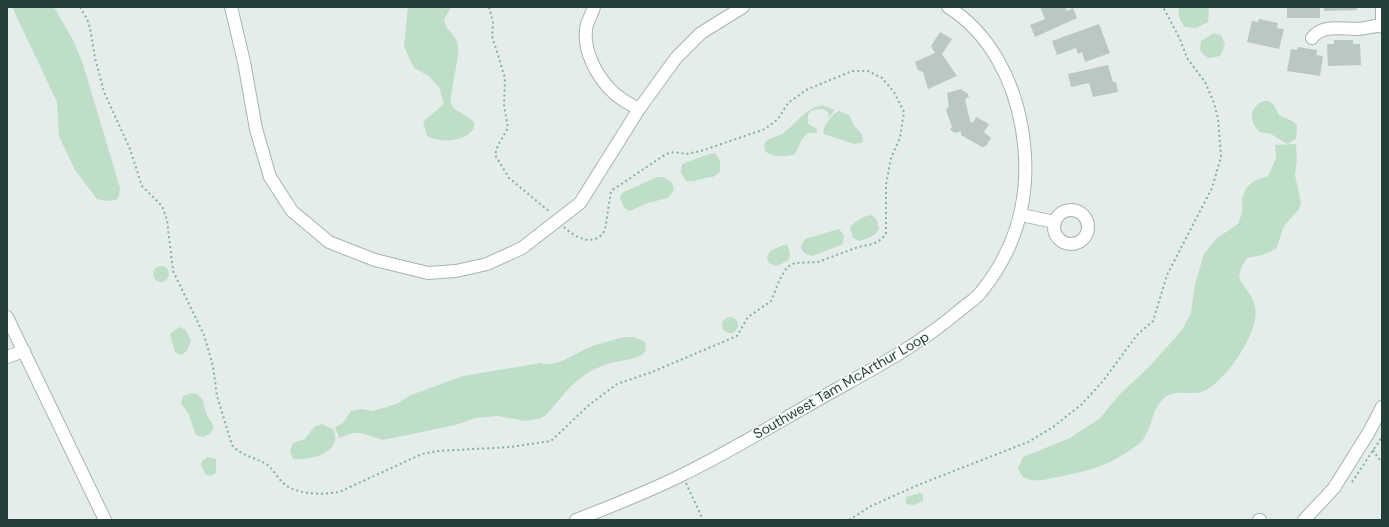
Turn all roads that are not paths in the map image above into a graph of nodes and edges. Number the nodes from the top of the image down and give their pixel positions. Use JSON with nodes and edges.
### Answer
{"nodes":[{"id":1,"x":231,"y":7,"type":"edge"},
{"id":2,"x":594,"y":7,"type":"edge"},
{"id":3,"x":743,"y":7,"type":"edge"},
{"id":4,"x":948,"y":7,"type":"edge"},
{"id":5,"x":1382,"y":7,"type":"edge"},
{"id":6,"x":1382,"y":26,"type":"edge"},
{"id":7,"x":1312,"y":38,"type":"dead end"},
{"id":8,"x":639,"y":109,"type":"junction"},
{"id":9,"x":1021,"y":215,"type":"junction"},
{"id":10,"x":1055,"y":222,"type":"dead end"},
{"id":11,"x":7,"y":317,"type":"edge"},
{"id":12,"x":24,"y":351,"type":"junction"},
{"id":13,"x":7,"y":357,"type":"edge"},
{"id":14,"x":1382,"y":407,"type":"edge"},
{"id":15,"x":105,"y":520,"type":"edge"},
{"id":16,"x":576,"y":520,"type":"edge"},
{"id":17,"x":1304,"y":520,"type":"edge"}],
"edges":[{"from":1,"to":8,"type":"street"},
{"from":2,"to":8,"type":"street"},
{"from":3,"to":8,"type":"street"},
{"from":4,"to":9,"type":"street","name":"Southwest Tam McArthur Loop"},
{"from":5,"to":6,"type":"street"},
{"from":6,"to":7,"type":"street"},
{"from":9,"to":10,"type":"street"},
{"from":9,"to":16,"type":"street","name":"Southwest Tam McArthur Loop"},
{"from":11,"to":12,"type":"street"},
{"from":12,"to":13,"type":"street"},
{"from":12,"to":15,"type":"street"},
{"from":14,"to":17,"type":"street"}]}
